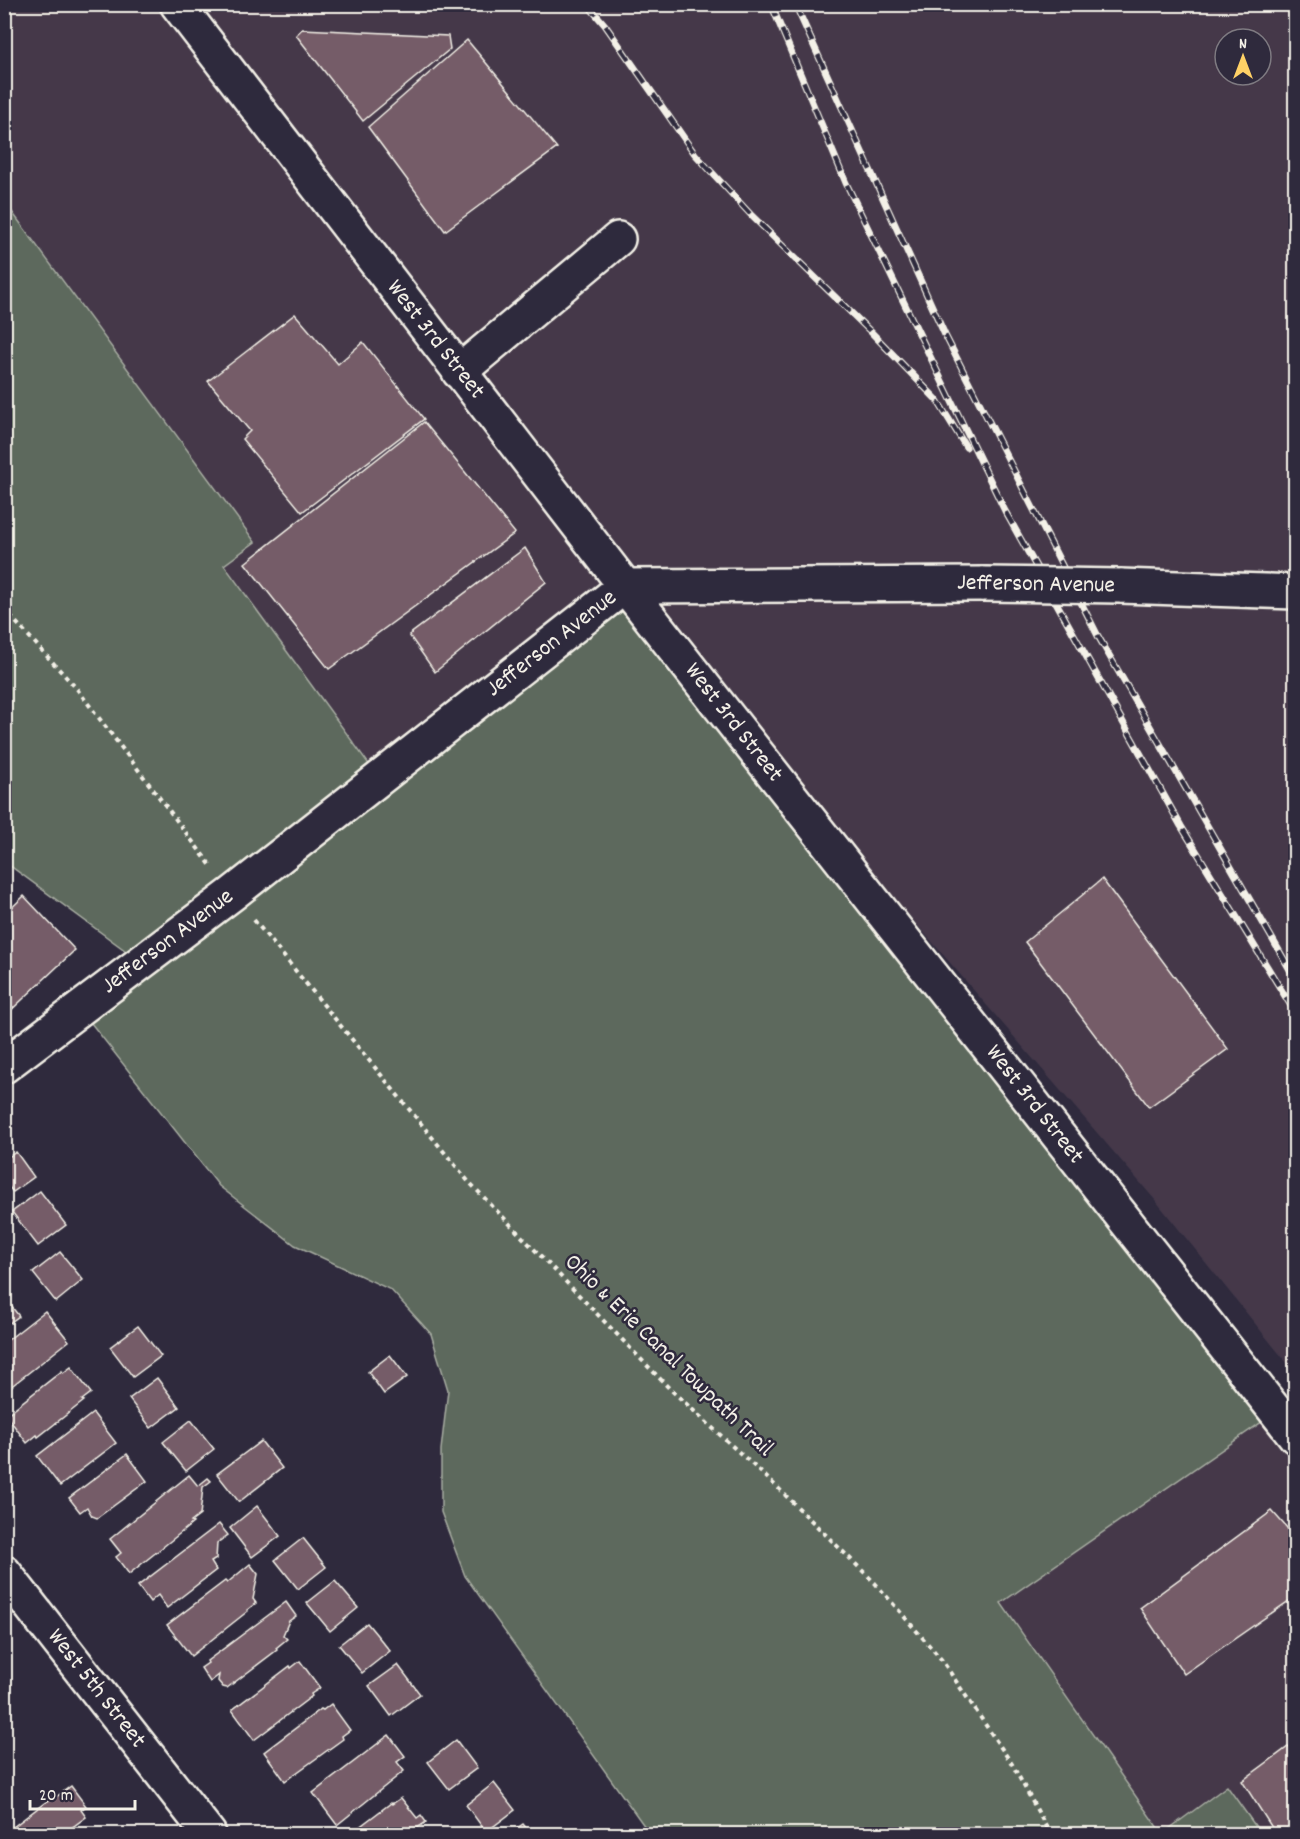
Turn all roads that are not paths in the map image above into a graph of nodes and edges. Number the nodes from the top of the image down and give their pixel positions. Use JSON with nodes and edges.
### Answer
{"nodes":[{"id":1,"x":177,"y":4,"type":"edge"},
{"id":2,"x":618,"y":239,"type":"dead end"},
{"id":3,"x":459,"y":372,"type":"junction"},
{"id":4,"x":625,"y":586,"type":"junction"},
{"id":5,"x":1296,"y":592,"type":"edge"},
{"id":6,"x":4,"y":1066,"type":"edge"},
{"id":7,"x":1296,"y":1437,"type":"edge"},
{"id":8,"x":4,"y":1572,"type":"edge"},
{"id":9,"x":209,"y":1834,"type":"edge"}],
"edges":[{"from":1,"to":3,"type":"street","name":"West 3rd Street"},
{"from":2,"to":3,"type":"street"},
{"from":3,"to":4,"type":"street","name":"West 3rd Street"},
{"from":4,"to":5,"type":"street","name":"Jefferson Avenue","bridge":true},
{"from":4,"to":6,"type":"street","name":"Jefferson Avenue"},
{"from":4,"to":7,"type":"street","name":"West 3rd Street"},
{"from":8,"to":9,"type":"street","name":"West 5th Street"}]}
